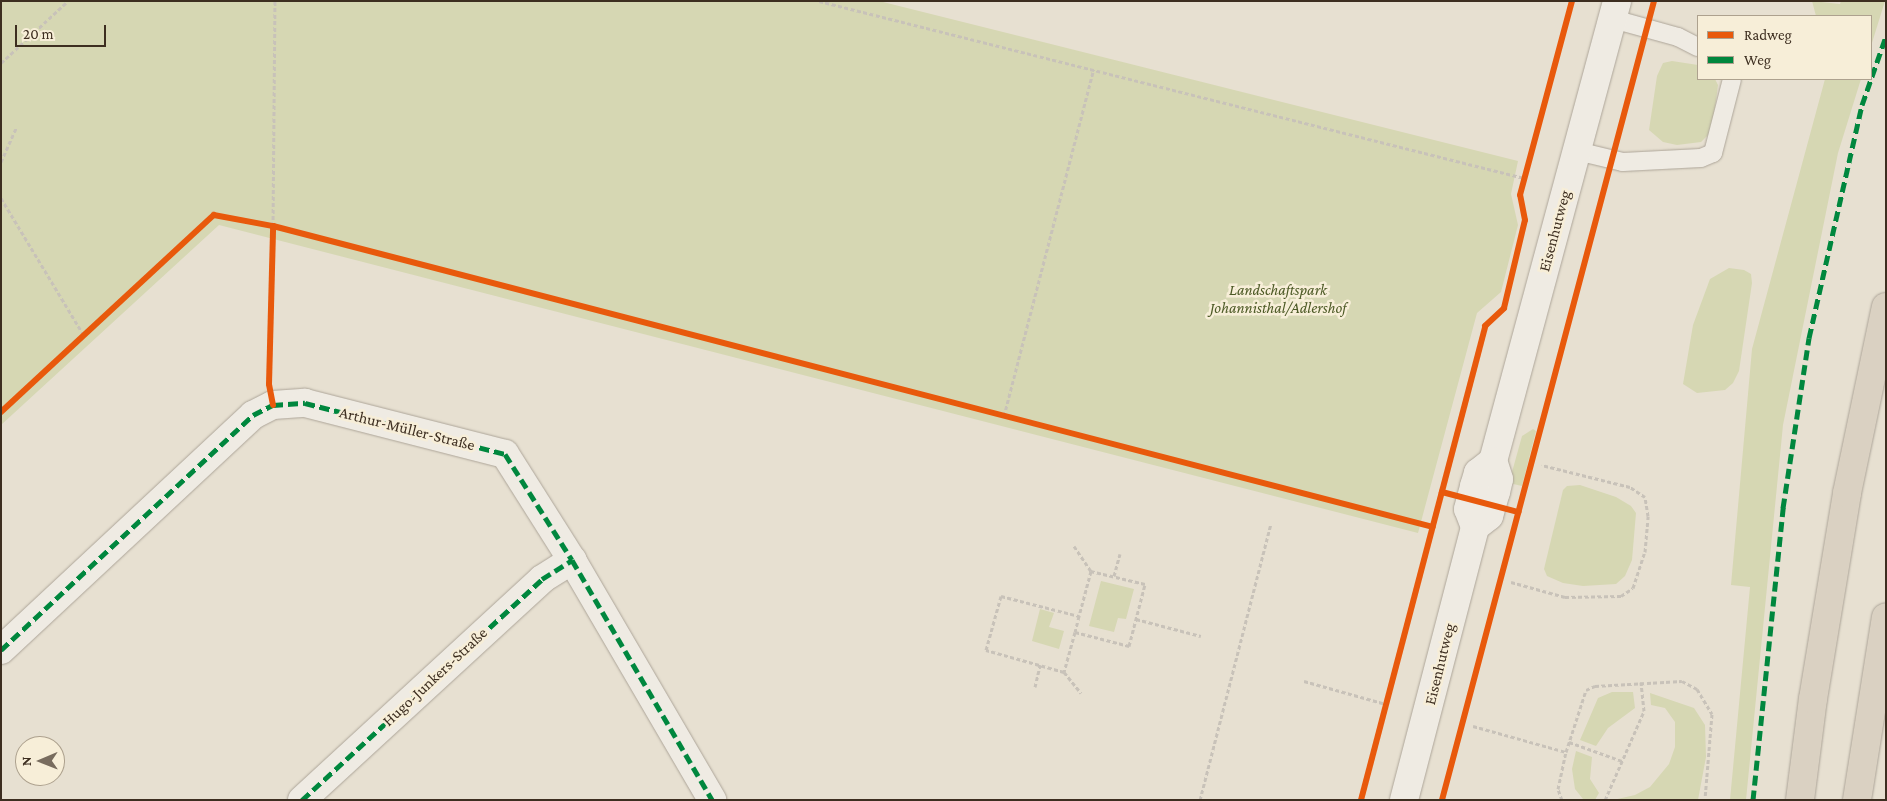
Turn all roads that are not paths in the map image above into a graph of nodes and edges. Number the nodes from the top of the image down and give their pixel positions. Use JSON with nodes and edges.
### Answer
{"nodes":[{"id":1,"x":1615,"y":10,"type":"edge"},
{"id":2,"x":1697,"y":47,"type":"edge"},
{"id":3,"x":1732,"y":80,"type":"edge"},
{"id":4,"x":1577,"y":151,"type":"junction"},
{"id":5,"x":1886,"y":307,"type":"edge"},
{"id":6,"x":572,"y":560,"type":"junction"},
{"id":7,"x":1886,"y":616,"type":"edge"},
{"id":8,"x":1,"y":650,"type":"edge"},
{"id":9,"x":302,"y":800,"type":"edge"},
{"id":10,"x":712,"y":800,"type":"edge"},
{"id":11,"x":1404,"y":800,"type":"edge"},
{"id":12,"x":1800,"y":800,"type":"edge"},
{"id":13,"x":1857,"y":800,"type":"edge"}],
"edges":[{"from":1,"to":2,"type":"lane"},
{"from":1,"to":4,"type":"street","name":"Eisenhutweg"},
{"from":3,"to":4,"type":"lane"},
{"from":4,"to":11,"type":"street","name":"Eisenhutweg"},
{"from":5,"to":12,"type":"highway"},
{"from":6,"to":8,"type":"street","name":"Arthur-Müller-Straße"},
{"from":6,"to":9,"type":"street","name":"Hugo-Junkers-Straße"},
{"from":6,"to":10,"type":"street","name":"Arthur-Müller-Straße"},
{"from":7,"to":13,"type":"highway"}]}
